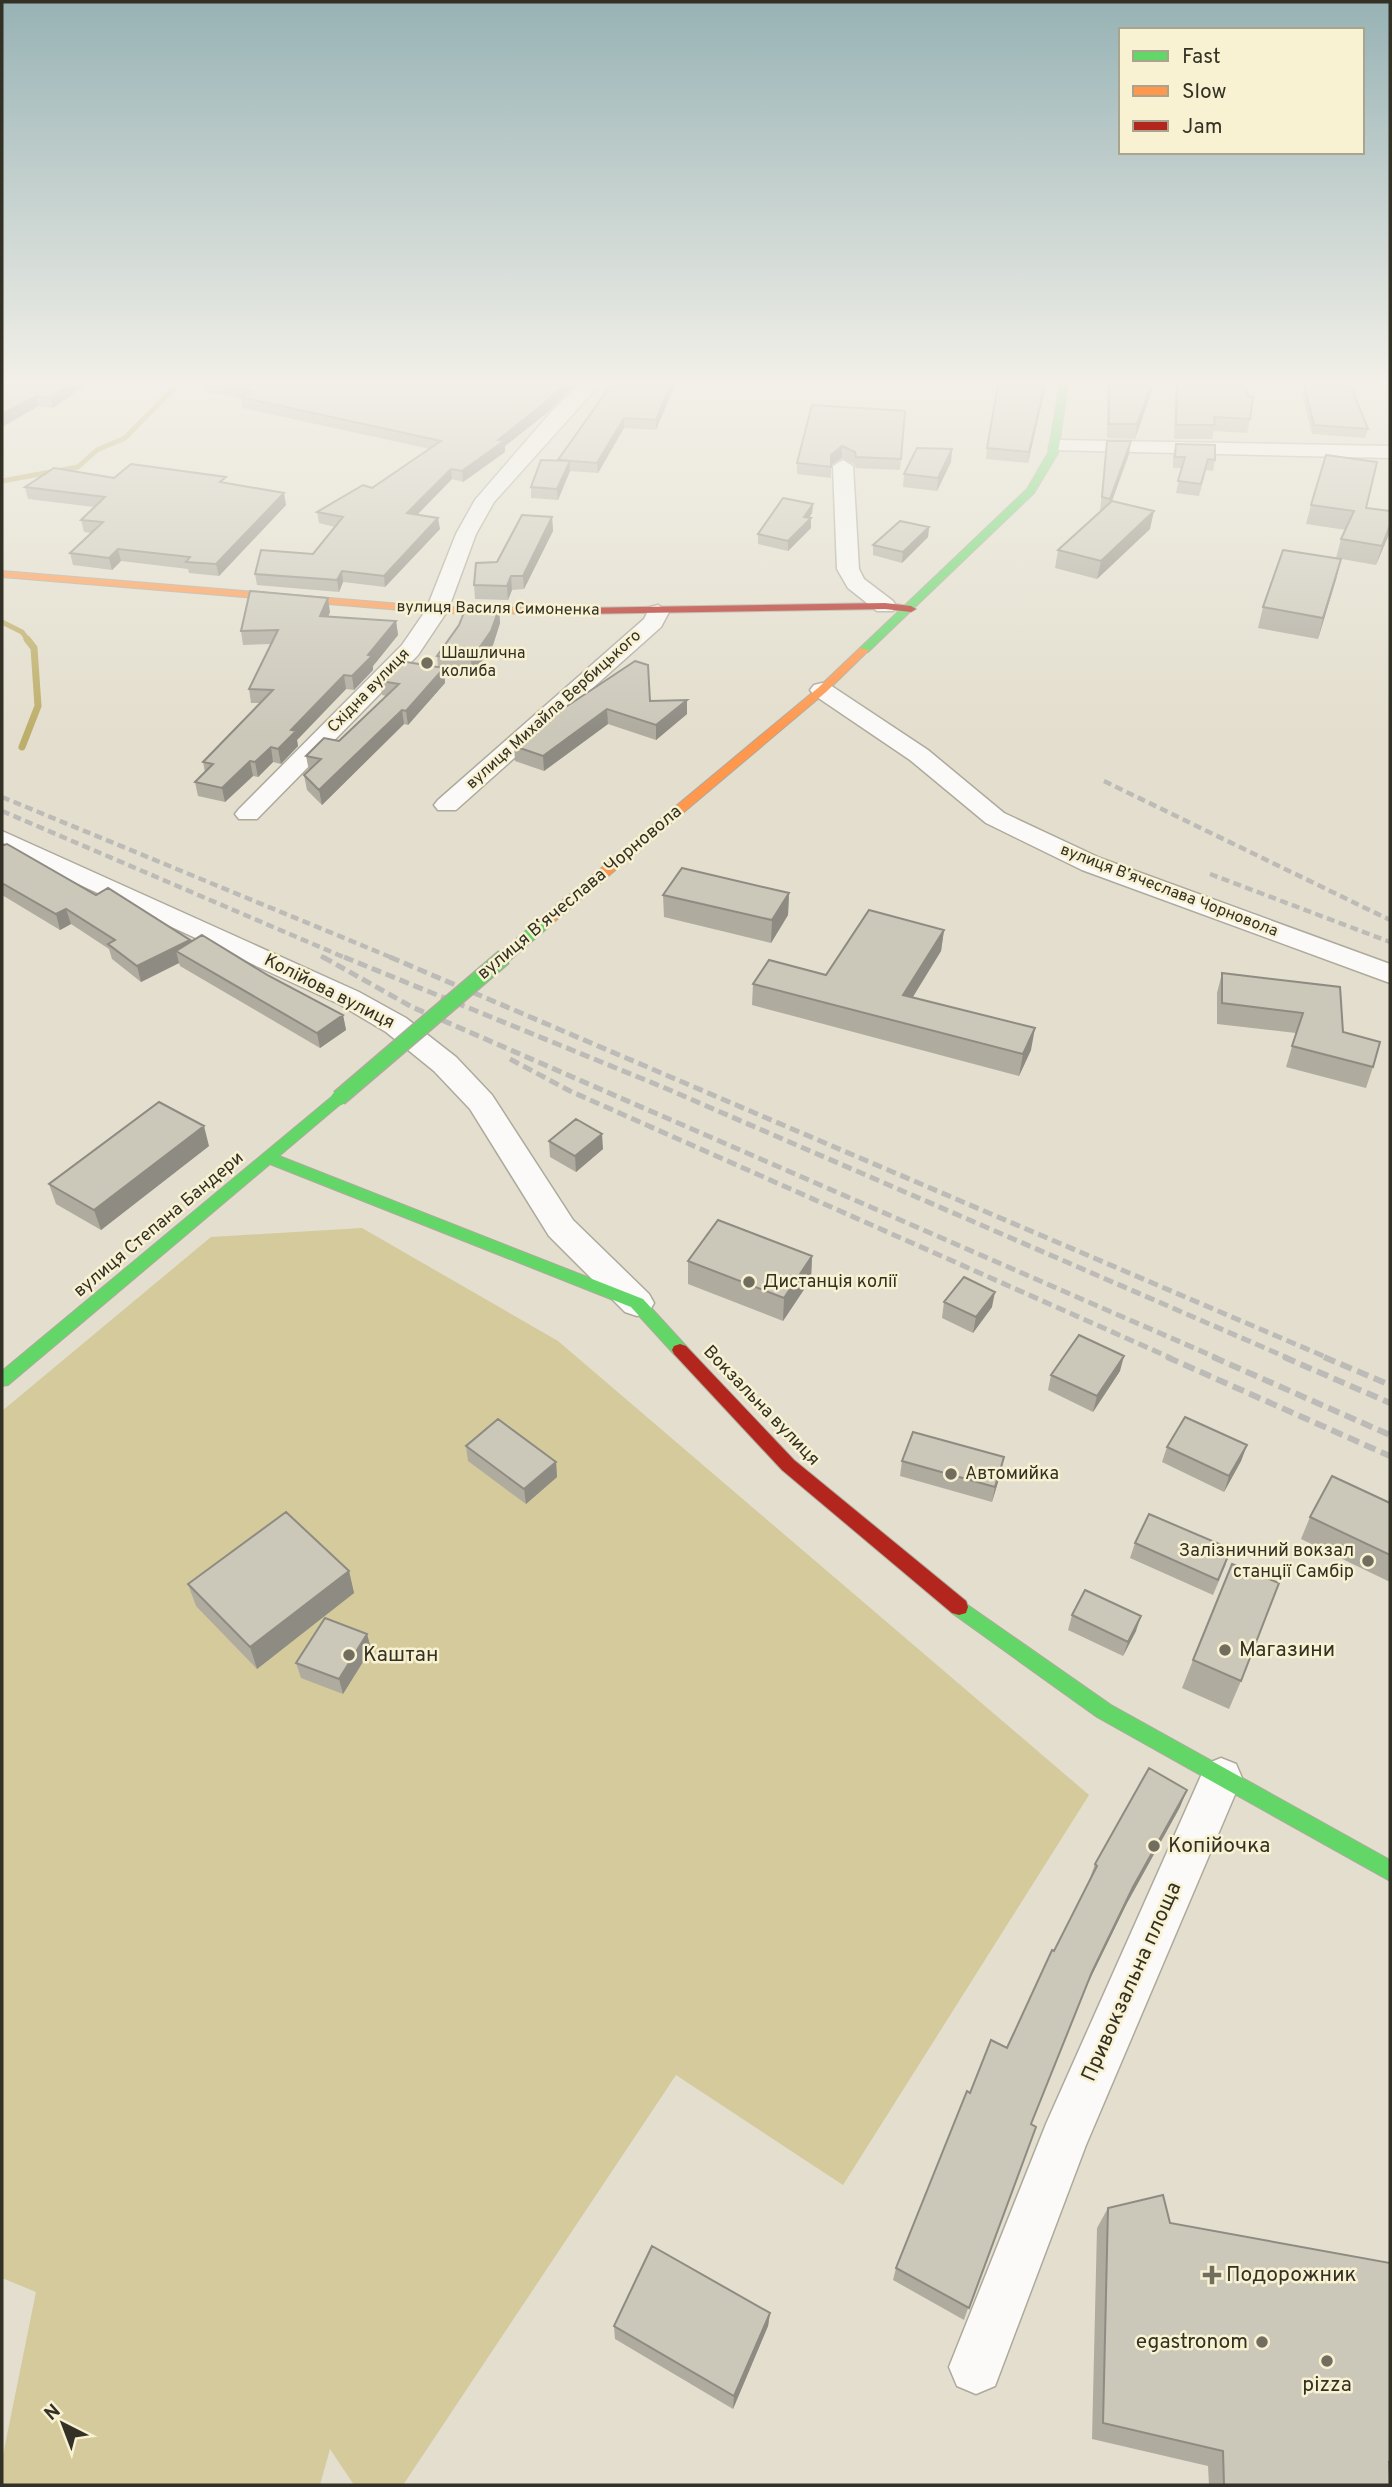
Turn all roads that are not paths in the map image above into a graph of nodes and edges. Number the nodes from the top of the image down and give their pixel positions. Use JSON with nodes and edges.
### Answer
{"nodes":[{"id":1,"x":484,"y":501,"type":"edge"},
{"id":2,"x":845,"y":501,"type":"edge"},
{"id":3,"x":1021,"y":501,"type":"edge"},
{"id":4,"x":2,"y":574,"type":"edge"},
{"id":5,"x":885,"y":606,"type":"junction"},
{"id":6,"x":911,"y":609,"type":"junction"},
{"id":7,"x":437,"y":610,"type":"junction"},
{"id":8,"x":659,"y":612,"type":"junction"},
{"id":9,"x":822,"y":690,"type":"junction"},
{"id":10,"x":447,"y":806,"type":"dead end"},
{"id":11,"x":248,"y":814,"type":"dead end"},
{"id":12,"x":2,"y":839,"type":"edge"},
{"id":13,"x":1390,"y":974,"type":"edge"},
{"id":14,"x":339,"y":1098,"type":"joint"},
{"id":15,"x":270,"y":1158,"type":"junction"},
{"id":16,"x":637,"y":1303,"type":"junction"},
{"id":17,"x":2,"y":1380,"type":"edge"},
{"id":18,"x":1221,"y":1778,"type":"junction"},
{"id":19,"x":1390,"y":1871,"type":"edge"},
{"id":20,"x":976,"y":2367,"type":"dead end"}],
"edges":[{"from":1,"to":7,"type":"street","name":"Східна вулиця"},
{"from":2,"to":5,"type":"street"},
{"from":3,"to":6,"type":"main road","name":"вулиця Вʼячеслава Чорновола"},
{"from":4,"to":7,"type":"main road","name":"вулиця Василя Симоненка"},
{"from":5,"to":6,"type":"main road","name":"вулиця Василя Симоненка"},
{"from":5,"to":8,"type":"main road","name":"вулиця Василя Симоненка"},
{"from":6,"to":9,"type":"main road","name":"вулиця Вʼячеслава Чорновола"},
{"from":7,"to":8,"type":"main road","name":"вулиця Василя Симоненка"},
{"from":7,"to":11,"type":"street","name":"Східна вулиця"},
{"from":8,"to":10,"type":"street","name":"вулиця Михайла Вербицького"},
{"from":9,"to":13,"type":"street","name":"вулиця Вʼячеслава Чорновола"},
{"from":9,"to":14,"type":"main road","name":"вулиця Вʼячеслава Чорновола","bridge":true},
{"from":12,"to":16,"type":"street","name":"Колійова вулиця"},
{"from":14,"to":15,"type":"main road","name":"вулиця Степана Бандери"},
{"from":15,"to":16,"type":"main road","name":"Вокзальна вулиця"},
{"from":15,"to":17,"type":"main road","name":"вулиця Степана Бандери"},
{"from":16,"to":18,"type":"main road","name":"Вокзальна вулиця"},
{"from":18,"to":19,"type":"main road"},
{"from":18,"to":20,"type":"street","name":"Привокзальна площа"}]}
